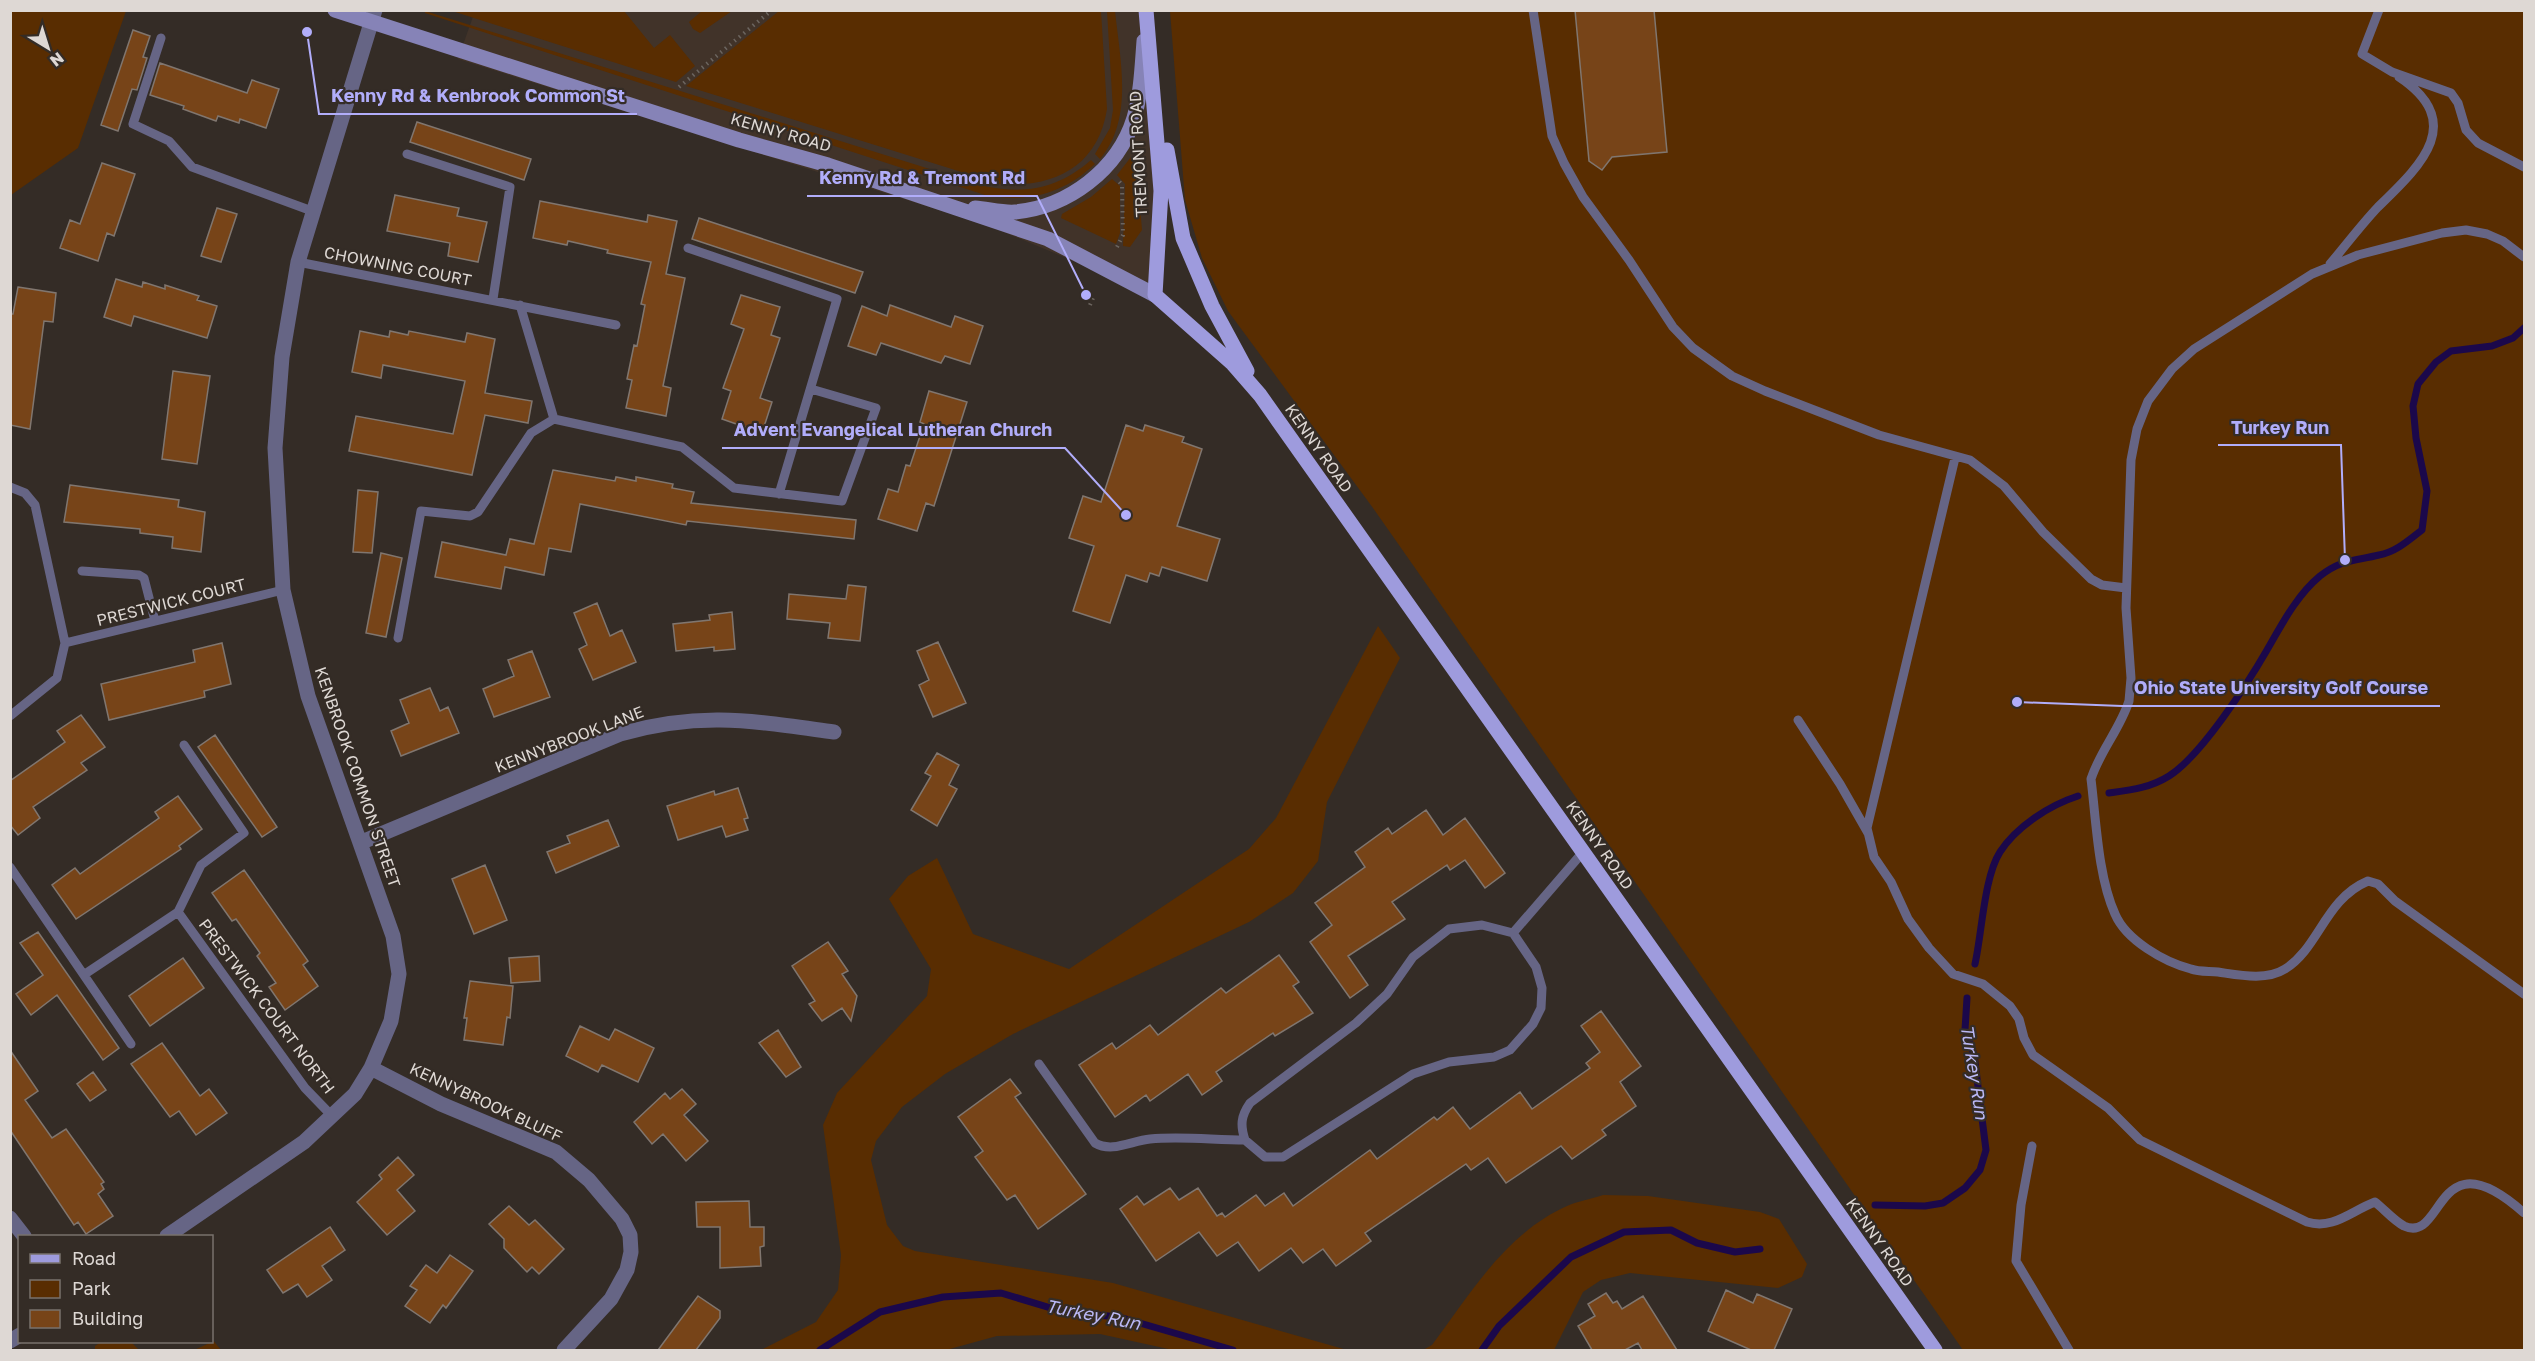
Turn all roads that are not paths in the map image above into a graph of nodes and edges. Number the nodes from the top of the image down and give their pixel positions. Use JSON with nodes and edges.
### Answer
{"nodes":[{"id":1,"x":335,"y":10,"type":"edge"},
{"id":2,"x":1533,"y":10,"type":"edge"},
{"id":3,"x":2379,"y":10,"type":"edge"},
{"id":4,"x":1148,"y":12,"type":"edge"},
{"id":5,"x":373,"y":17,"type":"edge"},
{"id":6,"x":161,"y":38,"type":"dead end"},
{"id":7,"x":2392,"y":72,"type":"junction"},
{"id":8,"x":407,"y":154,"type":"dead end"},
{"id":9,"x":2524,"y":167,"type":"edge"},
{"id":10,"x":943,"y":203,"type":"junction"},
{"id":11,"x":312,"y":211,"type":"junction"},
{"id":12,"x":688,"y":248,"type":"dead end"},
{"id":13,"x":2524,"y":257,"type":"edge"},
{"id":14,"x":298,"y":262,"type":"junction"},
{"id":15,"x":2328,"y":266,"type":"junction"},
{"id":16,"x":1155,"y":296,"type":"junction"},
{"id":17,"x":492,"y":299,"type":"junction"},
{"id":18,"x":520,"y":305,"type":"junction"},
{"id":19,"x":616,"y":325,"type":"dead end"},
{"id":20,"x":811,"y":389,"type":"junction"},
{"id":21,"x":1260,"y":395,"type":"junction"},
{"id":22,"x":554,"y":419,"type":"junction"},
{"id":23,"x":1955,"y":458,"type":"junction"},
{"id":24,"x":10,"y":487,"type":"edge"},
{"id":25,"x":779,"y":494,"type":"junction"},
{"id":26,"x":82,"y":571,"type":"dead end"},
{"id":27,"x":2127,"y":588,"type":"junction"},
{"id":28,"x":283,"y":590,"type":"junction"},
{"id":29,"x":155,"y":621,"type":"junction"},
{"id":30,"x":398,"y":638,"type":"dead end"},
{"id":31,"x":65,"y":643,"type":"junction"},
{"id":32,"x":10,"y":716,"type":"edge"},
{"id":33,"x":1798,"y":720,"type":"dead end"},
{"id":34,"x":834,"y":732,"type":"dead end"},
{"id":35,"x":184,"y":745,"type":"dead end"},
{"id":36,"x":1869,"y":835,"type":"junction"},
{"id":37,"x":362,"y":842,"type":"junction"},
{"id":38,"x":1583,"y":852,"type":"junction"},
{"id":39,"x":10,"y":867,"type":"edge"},
{"id":40,"x":178,"y":912,"type":"junction"},
{"id":41,"x":1513,"y":933,"type":"junction"},
{"id":42,"x":85,"y":974,"type":"junction"},
{"id":43,"x":2524,"y":994,"type":"edge"},
{"id":44,"x":131,"y":1044,"type":"dead end"},
{"id":45,"x":1039,"y":1064,"type":"dead end"},
{"id":46,"x":371,"y":1068,"type":"junction"},
{"id":47,"x":333,"y":1116,"type":"junction"},
{"id":48,"x":1245,"y":1140,"type":"junction"},
{"id":49,"x":2032,"y":1146,"type":"dead end"},
{"id":50,"x":2524,"y":1213,"type":"edge"},
{"id":51,"x":10,"y":1218,"type":"edge"},
{"id":52,"x":23,"y":1235,"type":"edge"},
{"id":53,"x":168,"y":1235,"type":"edge"},
{"id":54,"x":564,"y":1350,"type":"edge"},
{"id":55,"x":1935,"y":1350,"type":"edge"},
{"id":56,"x":2069,"y":1350,"type":"edge"}],
"edges":[{"from":1,"to":5,"type":"main road","name":"KENNY ROAD"},
{"from":2,"to":23,"type":"lane"},
{"from":3,"to":7,"type":"lane"},
{"from":4,"to":10,"type":"main road"},
{"from":4,"to":16,"type":"main road","name":"TREMONT ROAD"},
{"from":4,"to":21,"type":"main road"},
{"from":5,"to":10,"type":"main road","name":"KENNY ROAD"},
{"from":5,"to":11,"type":"street","name":"KENBROOK COMMON STREET"},
{"from":6,"to":11,"type":"lane"},
{"from":7,"to":9,"type":"lane"},
{"from":7,"to":15,"type":"lane"},
{"from":8,"to":17,"type":"lane","name":"CHOWNING COURT"},
{"from":10,"to":16,"type":"main road","name":"KENNY ROAD"},
{"from":11,"to":14,"type":"street","name":"KENBROOK COMMON STREET"},
{"from":12,"to":20,"type":"lane"},
{"from":13,"to":15,"type":"lane"},
{"from":14,"to":17,"type":"lane","name":"CHOWNING COURT"},
{"from":14,"to":28,"type":"street","name":"KENBROOK COMMON STREET"},
{"from":15,"to":27,"type":"lane"},
{"from":16,"to":21,"type":"main road","name":"KENNY ROAD"},
{"from":17,"to":18,"type":"lane","name":"CHOWNING COURT"},
{"from":18,"to":19,"type":"lane","name":"CHOWNING COURT"},
{"from":18,"to":22,"type":"lane"},
{"from":20,"to":25,"type":"lane"},
{"from":20,"to":25,"type":"lane"},
{"from":21,"to":38,"type":"main road","name":"KENNY ROAD"},
{"from":22,"to":25,"type":"lane"},
{"from":22,"to":30,"type":"lane"},
{"from":23,"to":27,"type":"lane"},
{"from":23,"to":36,"type":"lane"},
{"from":24,"to":31,"type":"lane"},
{"from":26,"to":29,"type":"lane"},
{"from":27,"to":43,"type":"lane"},
{"from":28,"to":29,"type":"lane","name":"PRESTWICK COURT"},
{"from":28,"to":37,"type":"street","name":"KENBROOK COMMON STREET"},
{"from":29,"to":31,"type":"lane","name":"PRESTWICK COURT"},
{"from":31,"to":32,"type":"lane"},
{"from":33,"to":36,"type":"lane"},
{"from":34,"to":37,"type":"street","name":"KENNYBROOK LANE"},
{"from":35,"to":40,"type":"lane","name":"PRESTWICK COURT NORTH"},
{"from":36,"to":50,"type":"lane"},
{"from":37,"to":46,"type":"street","name":"KENBROOK COMMON STREET"},
{"from":38,"to":41,"type":"lane"},
{"from":38,"to":55,"type":"main road","name":"KENNY ROAD"},
{"from":39,"to":42,"type":"lane"},
{"from":40,"to":42,"type":"lane","name":"PRESTWICK COURT NORTH"},
{"from":40,"to":47,"type":"lane","name":"PRESTWICK COURT NORTH"},
{"from":41,"to":48,"type":"lane"},
{"from":41,"to":48,"type":"lane"},
{"from":42,"to":44,"type":"lane"},
{"from":45,"to":48,"type":"lane"},
{"from":46,"to":47,"type":"street","name":"KENBROOK COMMON STREET"},
{"from":46,"to":54,"type":"street","name":"KENNYBROOK BLUFF"},
{"from":47,"to":53,"type":"street","name":"KENBROOK COMMON STREET"},
{"from":49,"to":56,"type":"lane"},
{"from":51,"to":52,"type":"street"}]}
